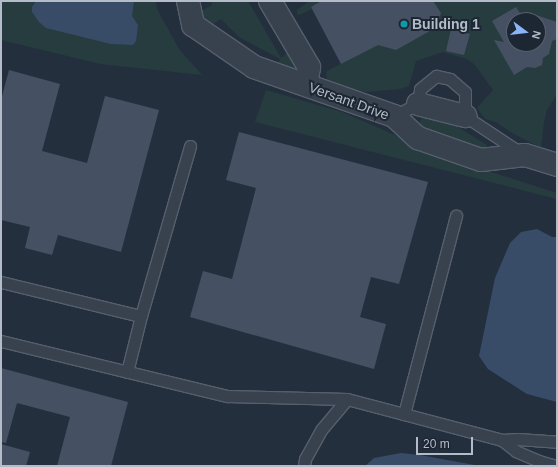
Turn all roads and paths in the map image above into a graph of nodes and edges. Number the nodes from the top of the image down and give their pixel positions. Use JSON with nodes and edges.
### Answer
{"nodes":[{"id":1,"x":188,"y":1,"type":"edge"},
{"id":2,"x":270,"y":1,"type":"edge"},
{"id":3,"x":306,"y":85,"type":"junction"},
{"id":4,"x":418,"y":104,"type":"junction"},
{"id":5,"x":394,"y":116,"type":"junction"},
{"id":6,"x":465,"y":116,"type":"junction"},
{"id":7,"x":190,"y":146,"type":"dead end"},
{"id":8,"x":525,"y":155,"type":"junction"},
{"id":9,"x":557,"y":165,"type":"edge"},
{"id":10,"x":456,"y":216,"type":"dead end"},
{"id":11,"x":1,"y":282,"type":"edge"},
{"id":12,"x":141,"y":316,"type":"junction"},
{"id":13,"x":1,"y":341,"type":"edge"},
{"id":14,"x":127,"y":372,"type":"junction"},
{"id":15,"x":347,"y":399,"type":"junction"},
{"id":16,"x":404,"y":414,"type":"junction"},
{"id":17,"x":502,"y":440,"type":"junction"},
{"id":18,"x":557,"y":442,"type":"edge"},
{"id":19,"x":304,"y":466,"type":"edge"},
{"id":20,"x":556,"y":466,"type":"edge"}],
"edges":[{"from":1,"to":3,"type":"street","name":"Versant Drive"},
{"from":2,"to":3,"type":"street"},
{"from":3,"to":5,"type":"street","name":"Versant Drive"},
{"from":4,"to":5,"type":"lane"},
{"from":4,"to":6,"type":"street"},
{"from":4,"to":6,"type":"lane"},
{"from":5,"to":8,"type":"street","name":"Versant Drive"},
{"from":6,"to":8,"type":"lane"},
{"from":7,"to":12,"type":"lane"},
{"from":8,"to":9,"type":"street","name":"Versant Drive"},
{"from":10,"to":16,"type":"lane"},
{"from":11,"to":12,"type":"lane"},
{"from":12,"to":14,"type":"lane"},
{"from":13,"to":14,"type":"lane"},
{"from":14,"to":15,"type":"lane"},
{"from":15,"to":16,"type":"lane"},
{"from":15,"to":19,"type":"lane"},
{"from":16,"to":17,"type":"lane"},
{"from":17,"to":18,"type":"lane"},
{"from":17,"to":20,"type":"lane"}]}
